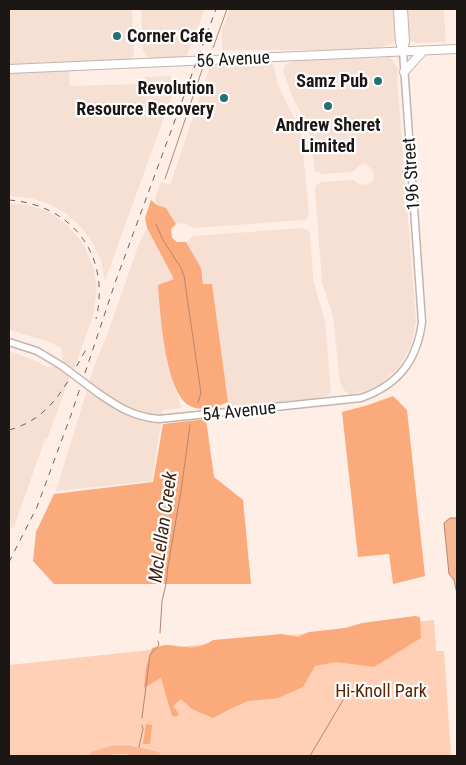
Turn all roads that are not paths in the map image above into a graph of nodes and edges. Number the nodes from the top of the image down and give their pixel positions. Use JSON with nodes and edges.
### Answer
{"nodes":[{"id":1,"x":398,"y":9,"type":"edge"},
{"id":2,"x":403,"y":9,"type":"edge"},
{"id":3,"x":457,"y":49,"type":"edge"},
{"id":4,"x":403,"y":51,"type":"junction"},
{"id":5,"x":423,"y":51,"type":"junction"},
{"id":6,"x":9,"y":69,"type":"edge"},
{"id":7,"x":404,"y":72,"type":"junction"},
{"id":8,"x":420,"y":296,"type":"joint"},
{"id":9,"x":9,"y":342,"type":"edge"}],
"edges":[{"from":1,"to":4,"type":"main road","name":"196 Street"},
{"from":2,"to":4,"type":"main road","name":"196 Street"},
{"from":3,"to":5,"type":"main road","name":"56 Avenue"},
{"from":4,"to":5,"type":"main road","name":"56 Avenue"},
{"from":4,"to":6,"type":"main road","name":"56 Avenue"},
{"from":4,"to":7,"type":"street","name":"196 Street"},
{"from":5,"to":7,"type":"main road"},
{"from":7,"to":8,"type":"street","name":"196 Street"},
{"from":8,"to":9,"type":"street","name":"54 Avenue","bridge":true}]}
